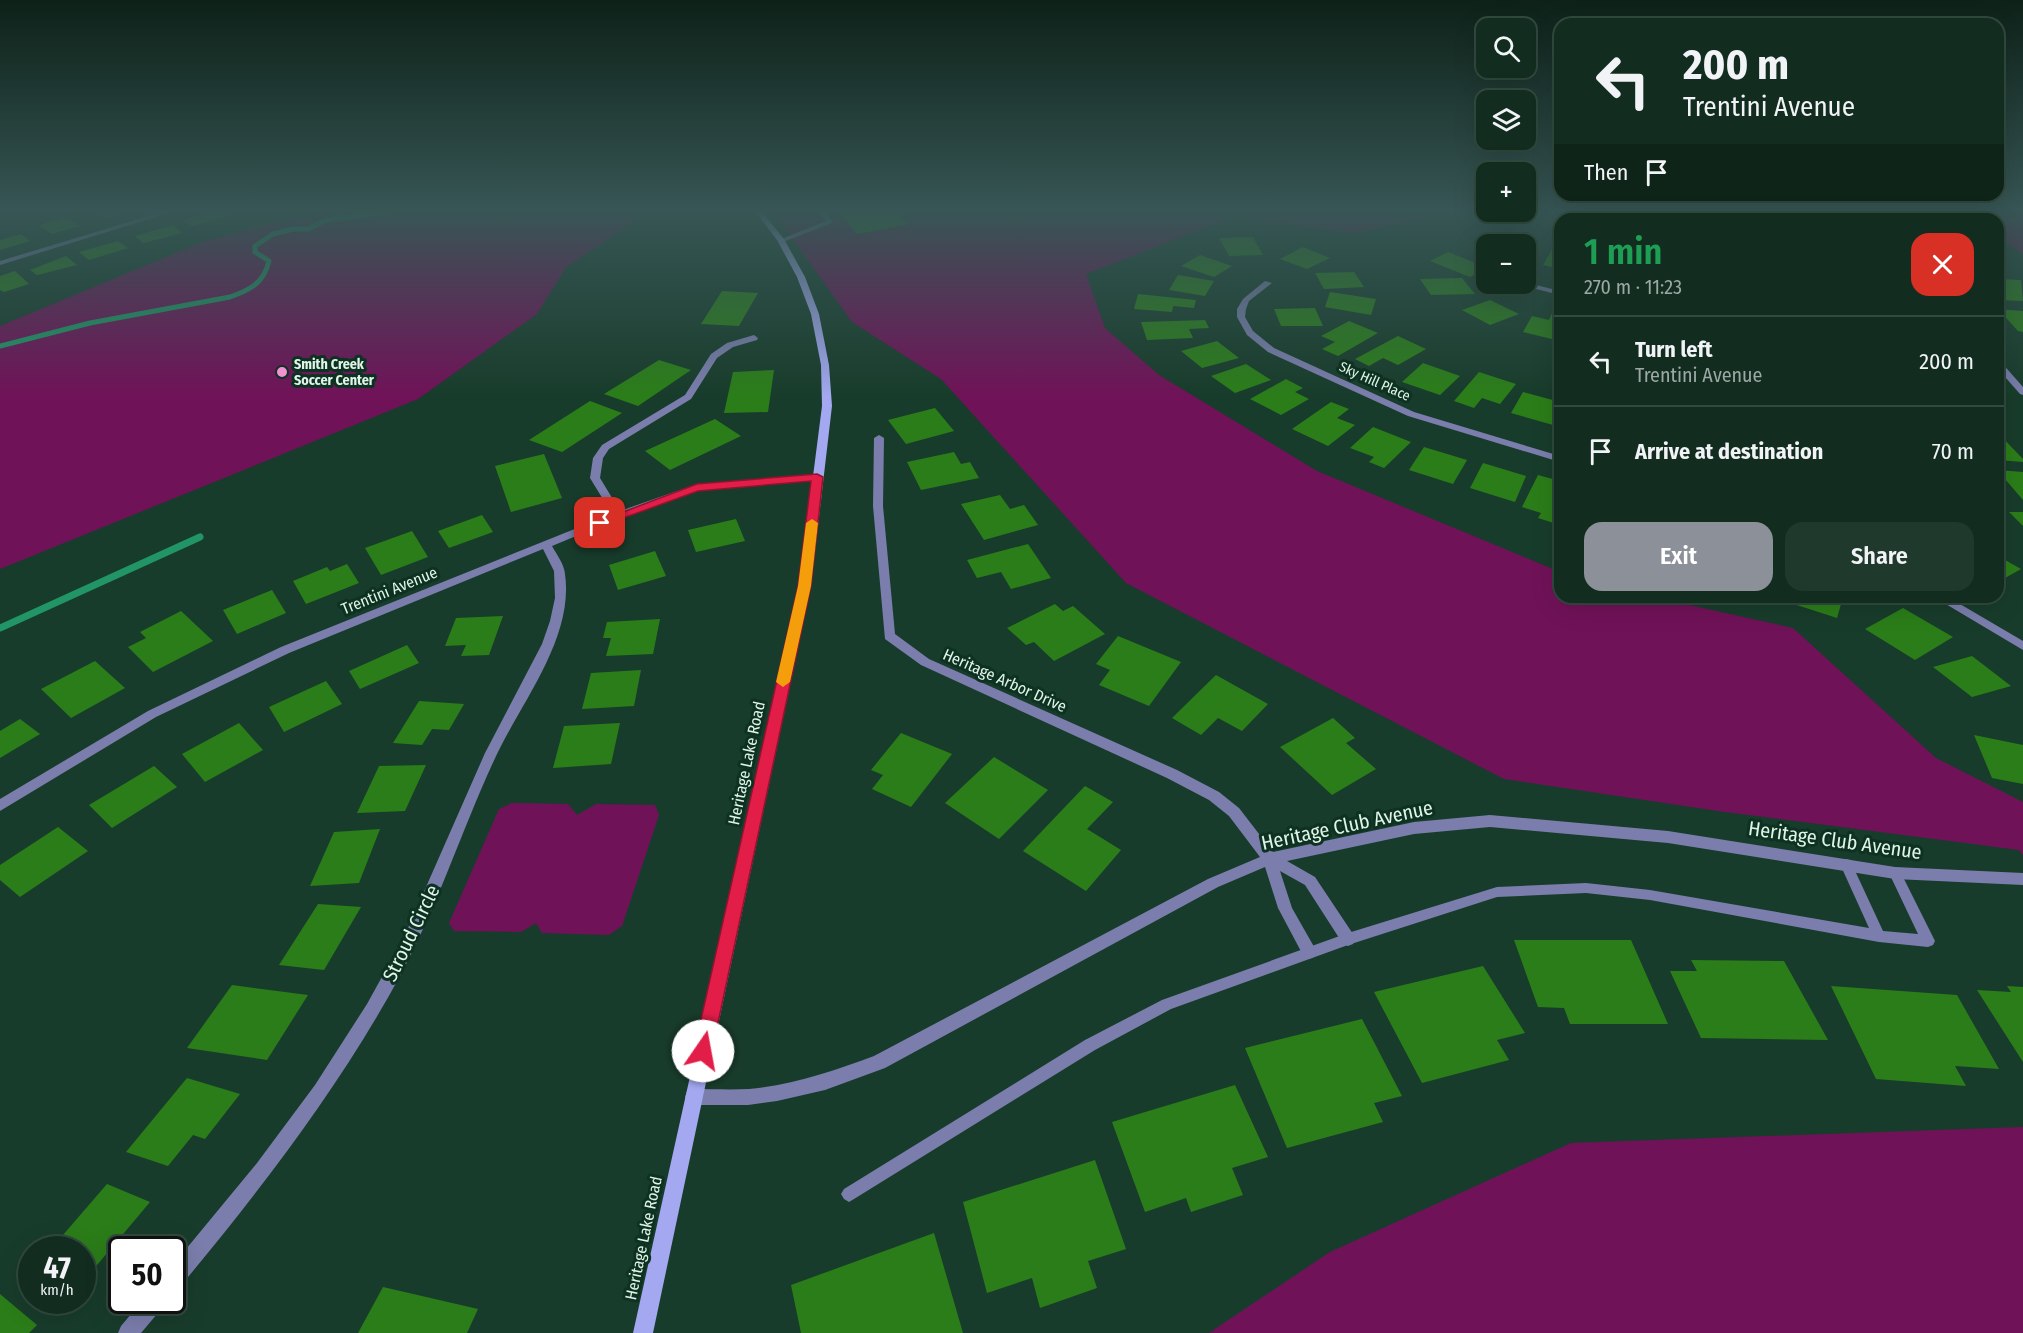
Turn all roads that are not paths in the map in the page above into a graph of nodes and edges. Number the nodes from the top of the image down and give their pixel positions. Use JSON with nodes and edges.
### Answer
{"nodes":[{"id":1,"x":799,"y":273,"type":"edge"},
{"id":2,"x":1268,"y":283,"type":"dead end"},
{"id":3,"x":1536,"y":286,"type":"edge"},
{"id":4,"x":1554,"y":291,"type":"edge"},
{"id":5,"x":754,"y":338,"type":"dead end"},
{"id":6,"x":2004,"y":371,"type":"edge"},
{"id":7,"x":2023,"y":392,"type":"edge"},
{"id":8,"x":879,"y":438,"type":"dead end"},
{"id":9,"x":1554,"y":457,"type":"edge"},
{"id":10,"x":817,"y":477,"type":"junction"},
{"id":11,"x":618,"y":515,"type":"junction"},
{"id":12,"x":547,"y":546,"type":"junction"},
{"id":13,"x":1950,"y":603,"type":"edge"},
{"id":14,"x":2023,"y":646,"type":"edge"},
{"id":15,"x":0,"y":806,"type":"edge"},
{"id":16,"x":1270,"y":859,"type":"junction"},
{"id":17,"x":1846,"y":864,"type":"junction"},
{"id":18,"x":1895,"y":873,"type":"junction"},
{"id":19,"x":2023,"y":879,"type":"edge"},
{"id":20,"x":1879,"y":936,"type":"junction"},
{"id":21,"x":1348,"y":939,"type":"junction"},
{"id":22,"x":1309,"y":952,"type":"junction"},
{"id":23,"x":693,"y":1097,"type":"junction"},
{"id":24,"x":849,"y":1194,"type":"dead end"},
{"id":25,"x":186,"y":1264,"type":"edge"},
{"id":26,"x":144,"y":1314,"type":"edge"},
{"id":27,"x":128,"y":1333,"type":"edge"},
{"id":28,"x":643,"y":1333,"type":"edge"}],
"edges":[{"from":1,"to":10,"type":"main road","name":"Heritage Lake Road"},
{"from":2,"to":9,"type":"street","name":"Sky Hill Place"},
{"from":3,"to":4,"type":"street"},
{"from":5,"to":11,"type":"street"},
{"from":6,"to":7,"type":"street"},
{"from":8,"to":16,"type":"street","name":"Heritage Arbor Drive"},
{"from":10,"to":11,"type":"street","name":"Trentini Avenue"},
{"from":10,"to":23,"type":"main road","name":"Heritage Lake Road"},
{"from":11,"to":12,"type":"street","name":"Trentini Avenue"},
{"from":12,"to":15,"type":"street","name":"Trentini Avenue"},
{"from":12,"to":25,"type":"street","name":"Stroud Circle"},
{"from":13,"to":14,"type":"street"},
{"from":16,"to":17,"type":"street","name":"Heritage Club Avenue"},
{"from":16,"to":21,"type":"street"},
{"from":16,"to":22,"type":"street"},
{"from":16,"to":23,"type":"street","name":"Heritage Club Avenue"},
{"from":17,"to":18,"type":"street","name":"Heritage Club Avenue"},
{"from":17,"to":20,"type":"lane"},
{"from":18,"to":19,"type":"street","name":"Heritage Club Avenue"},
{"from":18,"to":20,"type":"lane"},
{"from":20,"to":21,"type":"lane"},
{"from":21,"to":22,"type":"lane"},
{"from":22,"to":24,"type":"lane"},
{"from":23,"to":28,"type":"main road","name":"Heritage Lake Road"},
{"from":26,"to":27,"type":"street"}]}
